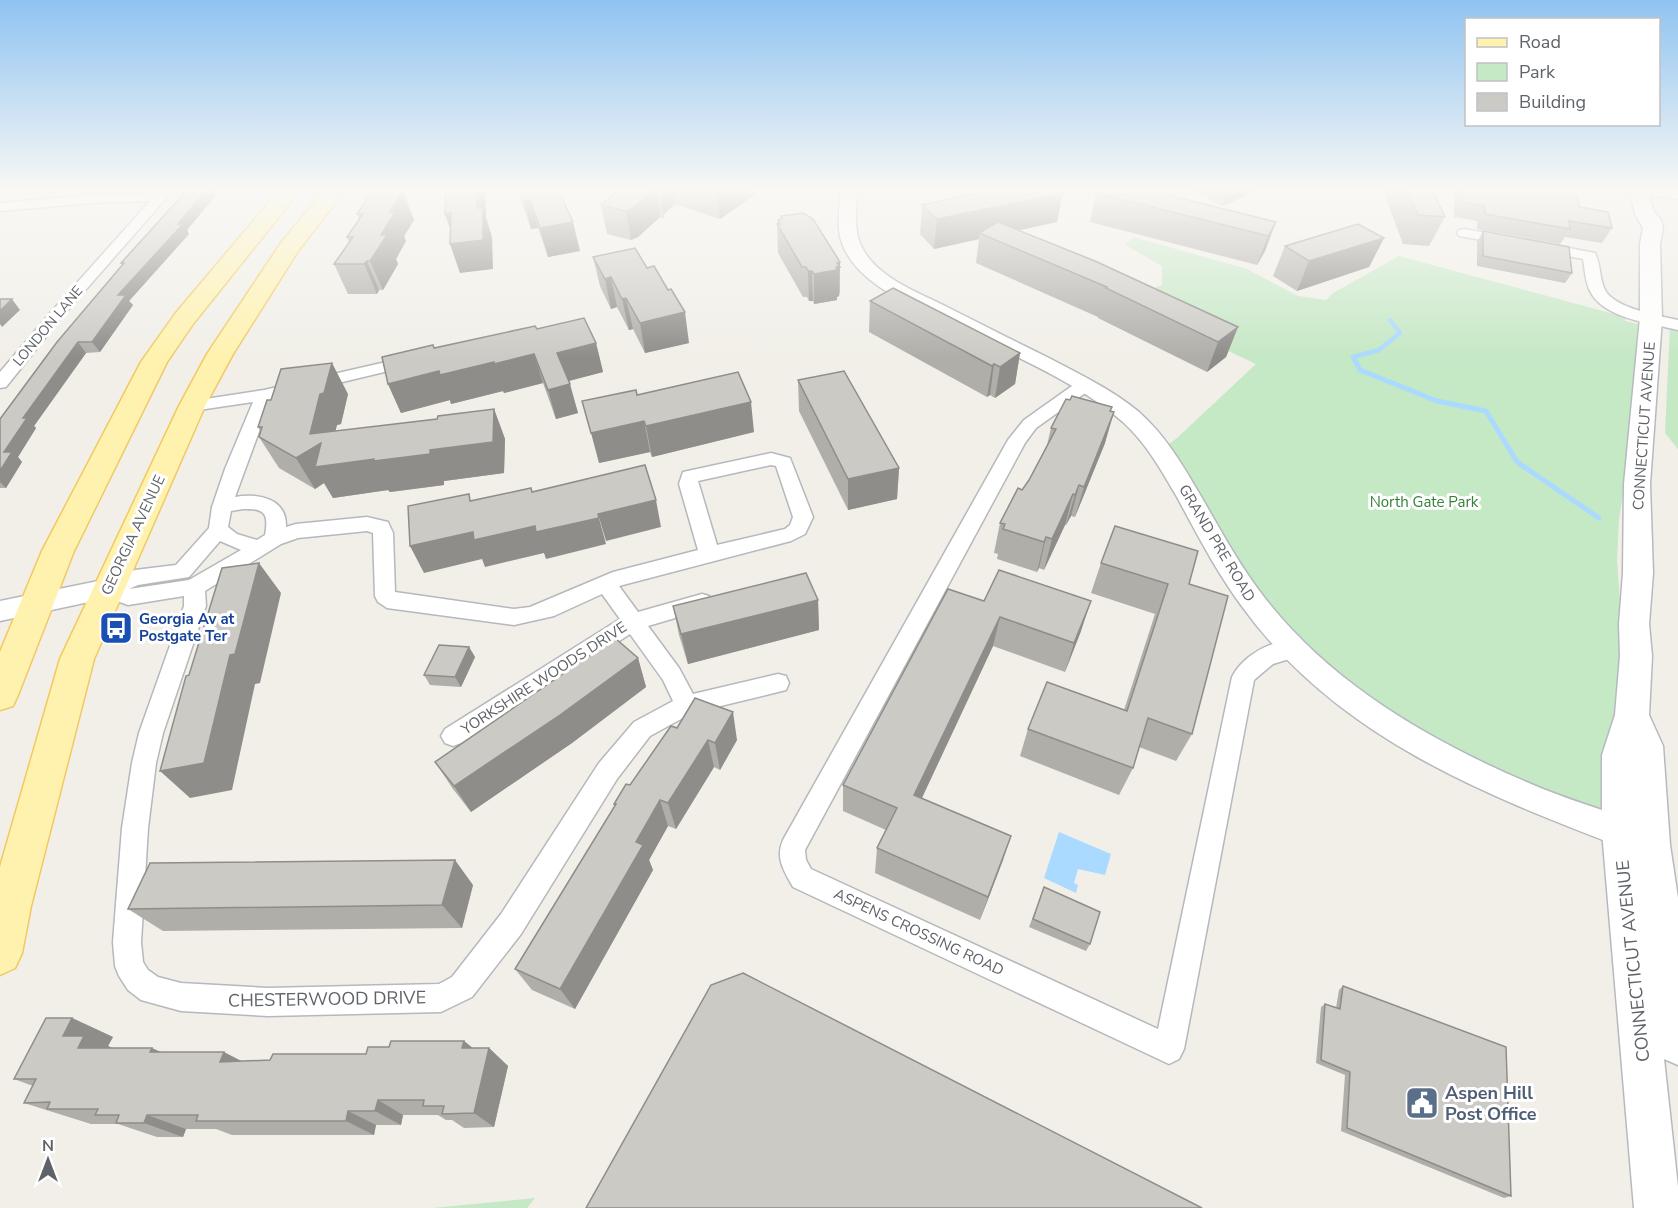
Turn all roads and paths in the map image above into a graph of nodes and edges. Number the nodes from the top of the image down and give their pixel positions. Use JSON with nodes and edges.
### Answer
{"nodes":[{"id":1,"x":119,"y":244,"type":"edge"},
{"id":2,"x":244,"y":244,"type":"edge"},
{"id":3,"x":292,"y":244,"type":"edge"},
{"id":4,"x":852,"y":244,"type":"edge"},
{"id":5,"x":1524,"y":244,"type":"edge"},
{"id":6,"x":1650,"y":244,"type":"edge"},
{"id":7,"x":1664,"y":321,"type":"edge"},
{"id":8,"x":423,"y":358,"type":"edge"},
{"id":9,"x":0,"y":383,"type":"edge"},
{"id":10,"x":1085,"y":385,"type":"junction"},
{"id":11,"x":264,"y":395,"type":"junction"},
{"id":12,"x":192,"y":406,"type":"junction"},
{"id":13,"x":222,"y":507,"type":"junction"},
{"id":14,"x":218,"y":530,"type":"junction"},
{"id":15,"x":267,"y":544,"type":"junction"},
{"id":16,"x":710,"y":555,"type":"junction"},
{"id":17,"x":188,"y":580,"type":"junction"},
{"id":18,"x":606,"y":582,"type":"junction"},
{"id":19,"x":108,"y":589,"type":"junction"},
{"id":20,"x":720,"y":597,"type":"edge"},
{"id":21,"x":35,"y":605,"type":"junction"},
{"id":22,"x":0,"y":611,"type":"edge"},
{"id":23,"x":632,"y":622,"type":"junction"},
{"id":24,"x":1294,"y":650,"type":"junction"},
{"id":25,"x":778,"y":683,"type":"dead end"},
{"id":26,"x":0,"y":695,"type":"edge"},
{"id":27,"x":687,"y":705,"type":"junction"},
{"id":28,"x":453,"y":736,"type":"dead end"},
{"id":29,"x":1636,"y":838,"type":"junction"},
{"id":30,"x":0,"y":954,"type":"edge"},
{"id":31,"x":1678,"y":1044,"type":"edge"},
{"id":32,"x":1657,"y":1208,"type":"edge"}],
"edges":[{"from":1,"to":9,"type":"street","name":"LONDON LANE"},
{"from":2,"to":21,"type":"main road"},
{"from":3,"to":12,"type":"main road","name":"GEORGIA AVENUE"},
{"from":4,"to":10,"type":"street","name":"GRAND PRE ROAD"},
{"from":5,"to":7,"type":"street"},
{"from":6,"to":7,"type":"main road","name":"CONNECTICUT AVENUE"},
{"from":7,"to":29,"type":"main road","name":"CONNECTICUT AVENUE"},
{"from":8,"to":11,"type":"street"},
{"from":10,"to":24,"type":"street","name":"GRAND PRE ROAD"},
{"from":10,"to":24,"type":"street","name":"ASPENS CROSSING ROAD"},
{"from":11,"to":12,"type":"street"},
{"from":11,"to":13,"type":"street"},
{"from":12,"to":19,"type":"main road","name":"GEORGIA AVENUE"},
{"from":13,"to":14,"type":"street"},
{"from":13,"to":15,"type":"street"},
{"from":14,"to":15,"type":"street"},
{"from":14,"to":17,"type":"street"},
{"from":15,"to":17,"type":"street"},
{"from":15,"to":18,"type":"street"},
{"from":16,"to":16,"type":"street"},
{"from":16,"to":18,"type":"street"},
{"from":17,"to":19,"type":"street"},
{"from":17,"to":27,"type":"street","name":"CHESTERWOOD DRIVE"},
{"from":18,"to":23,"type":"street"},
{"from":19,"to":21,"type":"street"},
{"from":19,"to":30,"type":"main road","name":"GEORGIA AVENUE"},
{"from":20,"to":23,"type":"street","name":"YORKSHIRE WOODS DRIVE"},
{"from":21,"to":22,"type":"street"},
{"from":21,"to":26,"type":"main road"},
{"from":23,"to":27,"type":"street"},
{"from":23,"to":28,"type":"street","name":"YORKSHIRE WOODS DRIVE"},
{"from":24,"to":29,"type":"street","name":"GRAND PRE ROAD"},
{"from":25,"to":27,"type":"street","name":"CHESTERWOOD DRIVE"},
{"from":29,"to":31,"type":"main road","name":"CONNECTICUT AVENUE"},
{"from":29,"to":32,"type":"main road","name":"CONNECTICUT AVENUE"}]}
